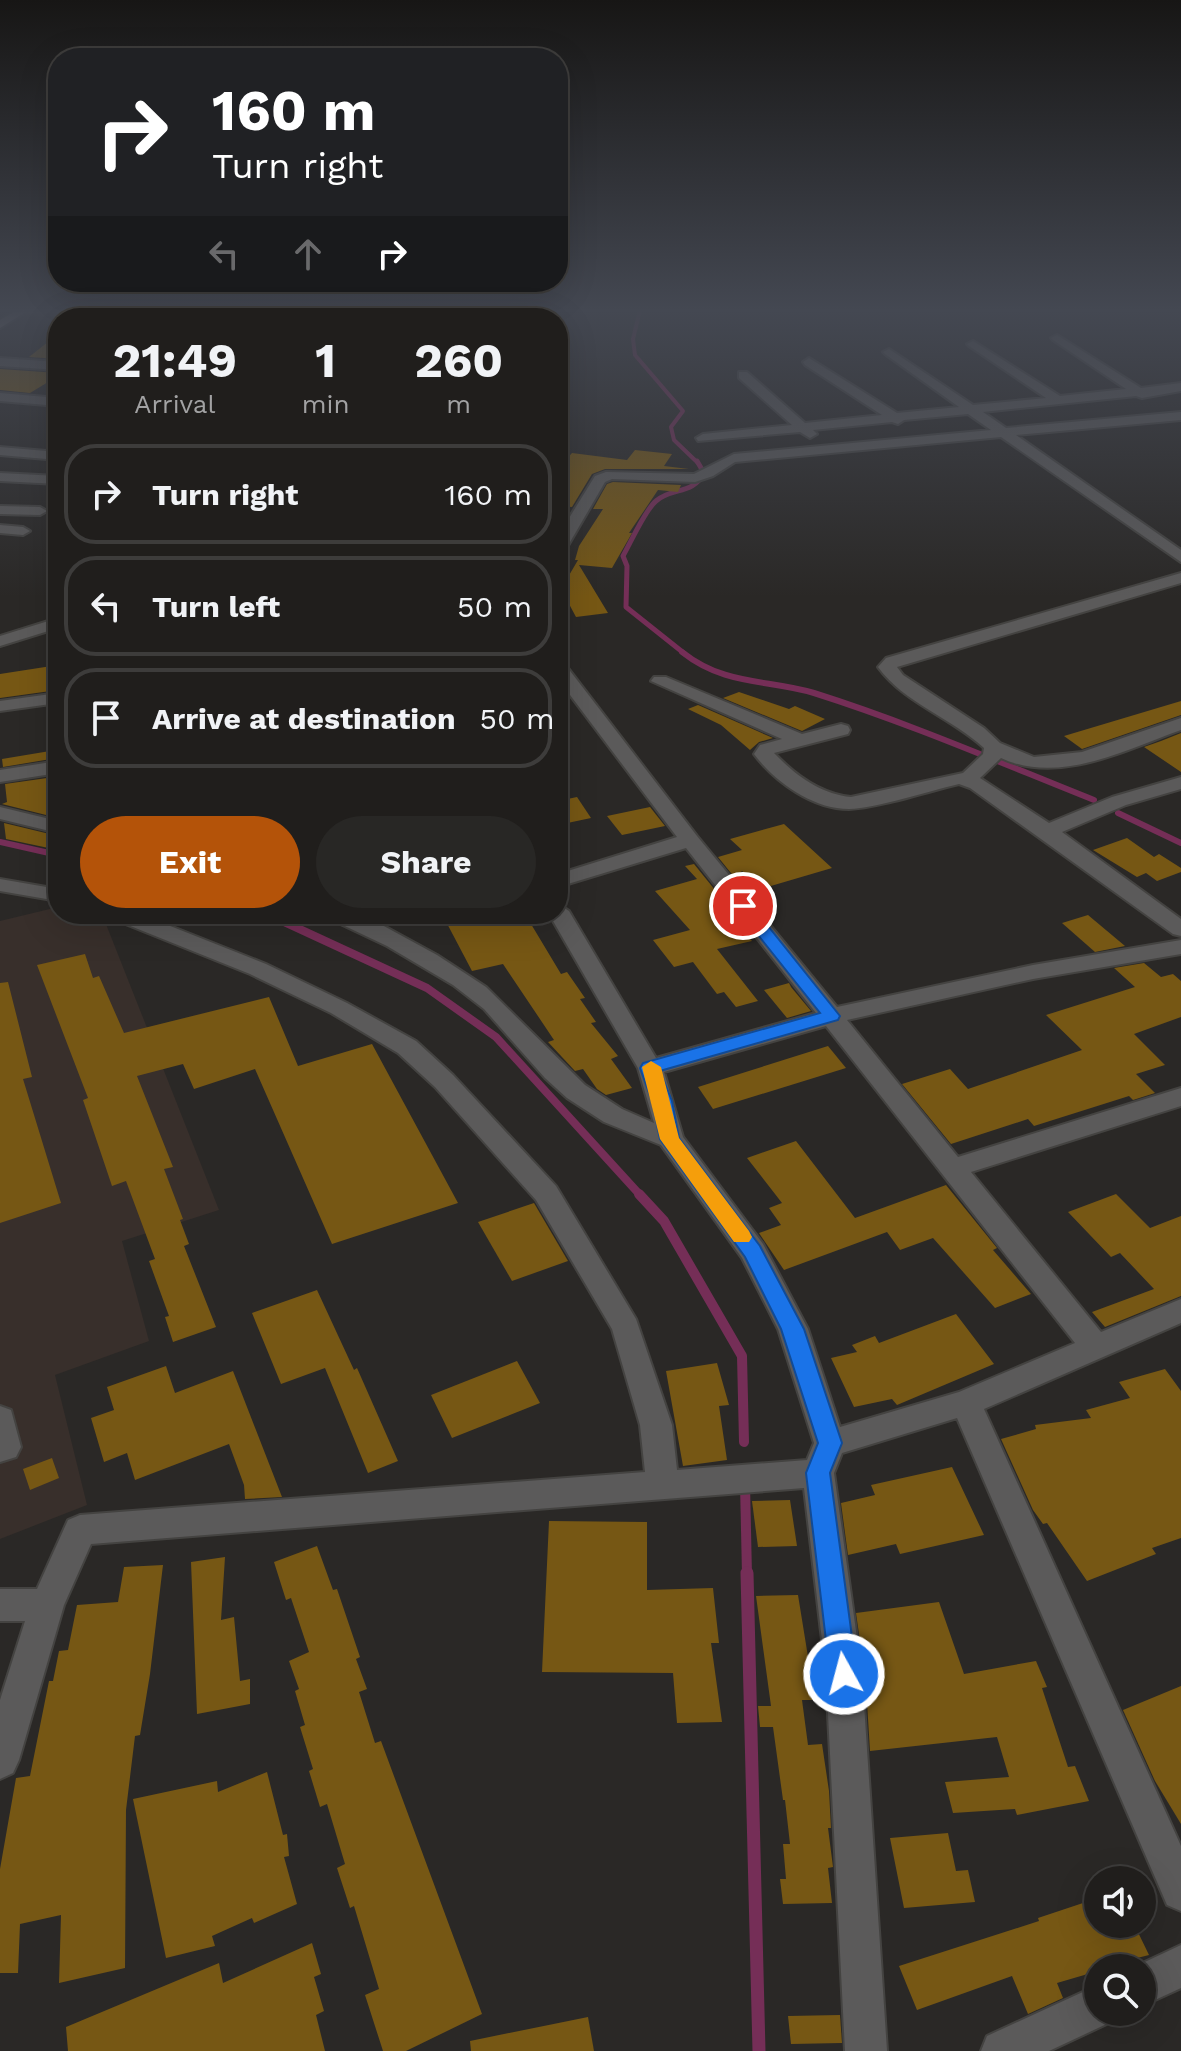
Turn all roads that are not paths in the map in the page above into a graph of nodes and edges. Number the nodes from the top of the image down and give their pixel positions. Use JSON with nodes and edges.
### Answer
{"nodes":[{"id":1,"x":777,"y":406,"type":"edge"},
{"id":2,"x":875,"y":406,"type":"edge"},
{"id":3,"x":966,"y":406,"type":"edge"},
{"id":4,"x":1003,"y":406,"type":"edge"},
{"id":5,"x":1067,"y":406,"type":"edge"},
{"id":6,"x":1164,"y":408,"type":"dead end"},
{"id":7,"x":971,"y":409,"type":"junction"},
{"id":8,"x":1179,"y":416,"type":"edge"},
{"id":9,"x":894,"y":418,"type":"junction"},
{"id":10,"x":1097,"y":424,"type":"junction"},
{"id":11,"x":802,"y":428,"type":"junction"},
{"id":12,"x":1008,"y":432,"type":"junction"},
{"id":13,"x":703,"y":438,"type":"dead end"},
{"id":14,"x":927,"y":440,"type":"junction"},
{"id":15,"x":831,"y":449,"type":"junction"},
{"id":16,"x":0,"y":451,"type":"edge"},
{"id":17,"x":48,"y":455,"type":"edge"},
{"id":18,"x":0,"y":477,"type":"edge"},
{"id":19,"x":48,"y":479,"type":"edge"},
{"id":20,"x":0,"y":510,"type":"edge"},
{"id":21,"x":40,"y":511,"type":"dead end"},
{"id":22,"x":0,"y":529,"type":"edge"},
{"id":23,"x":23,"y":531,"type":"dead end"},
{"id":24,"x":568,"y":531,"type":"edge"},
{"id":25,"x":1181,"y":557,"type":"edge"},
{"id":26,"x":1181,"y":578,"type":"edge"},
{"id":27,"x":48,"y":626,"type":"edge"},
{"id":28,"x":0,"y":641,"type":"edge"},
{"id":29,"x":568,"y":680,"type":"edge"},
{"id":30,"x":660,"y":681,"type":"dead end"},
{"id":31,"x":48,"y":699,"type":"edge"},
{"id":32,"x":0,"y":706,"type":"edge"},
{"id":33,"x":1181,"y":724,"type":"edge"},
{"id":34,"x":841,"y":730,"type":"dead end"},
{"id":35,"x":799,"y":740,"type":"junction"},
{"id":36,"x":983,"y":762,"type":"junction"},
{"id":37,"x":48,"y":769,"type":"edge"},
{"id":38,"x":0,"y":776,"type":"edge"},
{"id":39,"x":1181,"y":783,"type":"edge"},
{"id":40,"x":0,"y":813,"type":"edge"},
{"id":41,"x":48,"y":825,"type":"edge"},
{"id":42,"x":1047,"y":831,"type":"junction"},
{"id":43,"x":690,"y":840,"type":"junction"},
{"id":44,"x":568,"y":878,"type":"edge"},
{"id":45,"x":0,"y":885,"type":"edge"},
{"id":46,"x":48,"y":893,"type":"edge"},
{"id":47,"x":146,"y":924,"type":"edge"},
{"id":48,"x":361,"y":924,"type":"edge"},
{"id":49,"x":566,"y":924,"type":"edge"},
{"id":50,"x":1181,"y":929,"type":"edge"},
{"id":51,"x":1181,"y":947,"type":"edge"},
{"id":52,"x":831,"y":1016,"type":"junction"},
{"id":53,"x":650,"y":1068,"type":"junction"},
{"id":54,"x":1181,"y":1097,"type":"edge"},
{"id":55,"x":670,"y":1139,"type":"junction"},
{"id":56,"x":953,"y":1168,"type":"junction"},
{"id":57,"x":1179,"y":1314,"type":"edge"},
{"id":58,"x":1095,"y":1346,"type":"junction"},
{"id":59,"x":966,"y":1403,"type":"junction"},
{"id":60,"x":0,"y":1419,"type":"edge"},
{"id":61,"x":0,"y":1448,"type":"edge"},
{"id":62,"x":810,"y":1464,"type":"junction"},
{"id":63,"x":662,"y":1484,"type":"junction"},
{"id":64,"x":0,"y":1605,"type":"edge"},
{"id":65,"x":47,"y":1605,"type":"junction"},
{"id":66,"x":0,"y":1760,"type":"edge"},
{"id":67,"x":1181,"y":1891,"type":"edge"},
{"id":68,"x":1181,"y":1966,"type":"edge"},
{"id":69,"x":1156,"y":1978,"type":"edge"},
{"id":70,"x":1084,"y":2016,"type":"edge"},
{"id":71,"x":1047,"y":2041,"type":"edge"},
{"id":72,"x":866,"y":2051,"type":"edge"},
{"id":73,"x":1002,"y":2051,"type":"edge"}],
"edges":[{"from":1,"to":11,"type":"street"},
{"from":2,"to":9,"type":"street"},
{"from":3,"to":7,"type":"street"},
{"from":4,"to":7,"type":"street"},
{"from":5,"to":10,"type":"street"},
{"from":6,"to":8,"type":"street"},
{"from":7,"to":9,"type":"street"},
{"from":7,"to":12,"type":"street"},
{"from":8,"to":10,"type":"street"},
{"from":9,"to":11,"type":"street"},
{"from":9,"to":14,"type":"street"},
{"from":10,"to":12,"type":"street"},
{"from":11,"to":13,"type":"street"},
{"from":11,"to":15,"type":"street"},
{"from":12,"to":14,"type":"street"},
{"from":12,"to":25,"type":"street"},
{"from":14,"to":15,"type":"street"},
{"from":15,"to":24,"type":"street"},
{"from":16,"to":17,"type":"street"},
{"from":18,"to":19,"type":"street"},
{"from":20,"to":21,"type":"street"},
{"from":22,"to":23,"type":"street"},
{"from":26,"to":36,"type":"street"},
{"from":27,"to":28,"type":"street"},
{"from":29,"to":43,"type":"street"},
{"from":30,"to":35,"type":"street"},
{"from":31,"to":32,"type":"street"},
{"from":33,"to":36,"type":"street"},
{"from":34,"to":35,"type":"street"},
{"from":35,"to":36,"type":"street"},
{"from":36,"to":42,"type":"street"},
{"from":37,"to":38,"type":"street"},
{"from":39,"to":42,"type":"street"},
{"from":40,"to":41,"type":"street"},
{"from":42,"to":50,"type":"street"},
{"from":43,"to":44,"type":"street"},
{"from":43,"to":52,"type":"street"},
{"from":45,"to":46,"type":"street"},
{"from":47,"to":63,"type":"street"},
{"from":48,"to":55,"type":"street"},
{"from":49,"to":53,"type":"street"},
{"from":51,"to":52,"type":"street"},
{"from":52,"to":53,"type":"street"},
{"from":52,"to":56,"type":"street"},
{"from":53,"to":55,"type":"street"},
{"from":54,"to":56,"type":"street"},
{"from":55,"to":62,"type":"street"},
{"from":56,"to":58,"type":"street"},
{"from":57,"to":58,"type":"street"},
{"from":58,"to":59,"type":"street"},
{"from":59,"to":62,"type":"street"},
{"from":59,"to":67,"type":"street"},
{"from":60,"to":61,"type":"street"},
{"from":62,"to":63,"type":"street"},
{"from":62,"to":72,"type":"street"},
{"from":63,"to":65,"type":"street"},
{"from":64,"to":65,"type":"street"},
{"from":65,"to":66,"type":"street"},
{"from":68,"to":69,"type":"street"},
{"from":70,"to":71,"type":"street"},
{"from":71,"to":73,"type":"street"}]}
